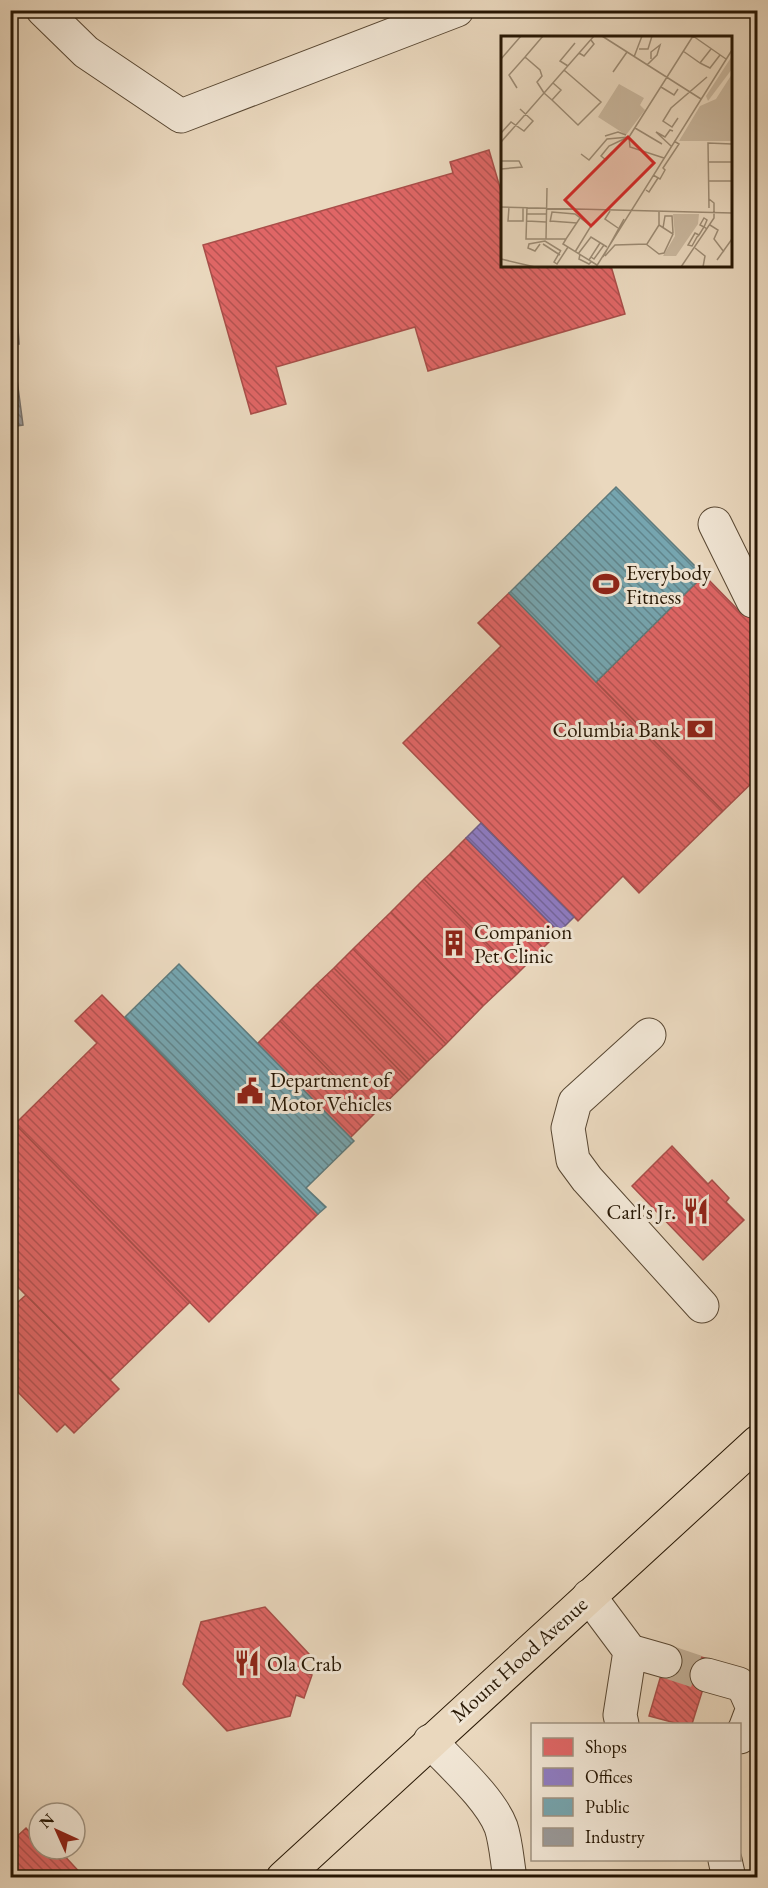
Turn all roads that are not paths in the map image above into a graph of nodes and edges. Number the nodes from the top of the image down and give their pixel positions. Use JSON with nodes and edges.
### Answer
{"nodes":[{"id":1,"x":44,"y":10,"type":"edge"},
{"id":2,"x":457,"y":10,"type":"edge"},
{"id":3,"x":715,"y":524,"type":"dead end"},
{"id":4,"x":753,"y":601,"type":"dead end"},
{"id":5,"x":649,"y":1035,"type":"dead end"},
{"id":6,"x":702,"y":1306,"type":"dead end"},
{"id":7,"x":758,"y":1442,"type":"edge"},
{"id":8,"x":589,"y":1596,"type":"junction"},
{"id":9,"x":630,"y":1651,"type":"junction"},
{"id":10,"x":665,"y":1661,"type":"tunnel mouth"},
{"id":11,"x":707,"y":1675,"type":"tunnel mouth"},
{"id":12,"x":622,"y":1723,"type":"edge"},
{"id":13,"x":741,"y":1735,"type":"edge"},
{"id":14,"x":430,"y":1741,"type":"junction"},
{"id":15,"x":725,"y":1861,"type":"edge"},
{"id":16,"x":283,"y":1878,"type":"edge"},
{"id":17,"x":510,"y":1878,"type":"edge"},
{"id":18,"x":729,"y":1878,"type":"edge"}],
"edges":[{"from":1,"to":2,"type":"lane"},
{"from":3,"to":4,"type":"lane"},
{"from":5,"to":6,"type":"lane"},
{"from":7,"to":8,"type":"main road","name":"Mount Hood Avenue"},
{"from":8,"to":9,"type":"lane"},
{"from":8,"to":14,"type":"main road","name":"Mount Hood Avenue"},
{"from":9,"to":10,"type":"lane"},
{"from":9,"to":12,"type":"lane"},
{"from":11,"to":13,"type":"lane"},
{"from":14,"to":16,"type":"main road","name":"Mount Hood Avenue"},
{"from":14,"to":17,"type":"lane"},
{"from":15,"to":18,"type":"lane"}]}
